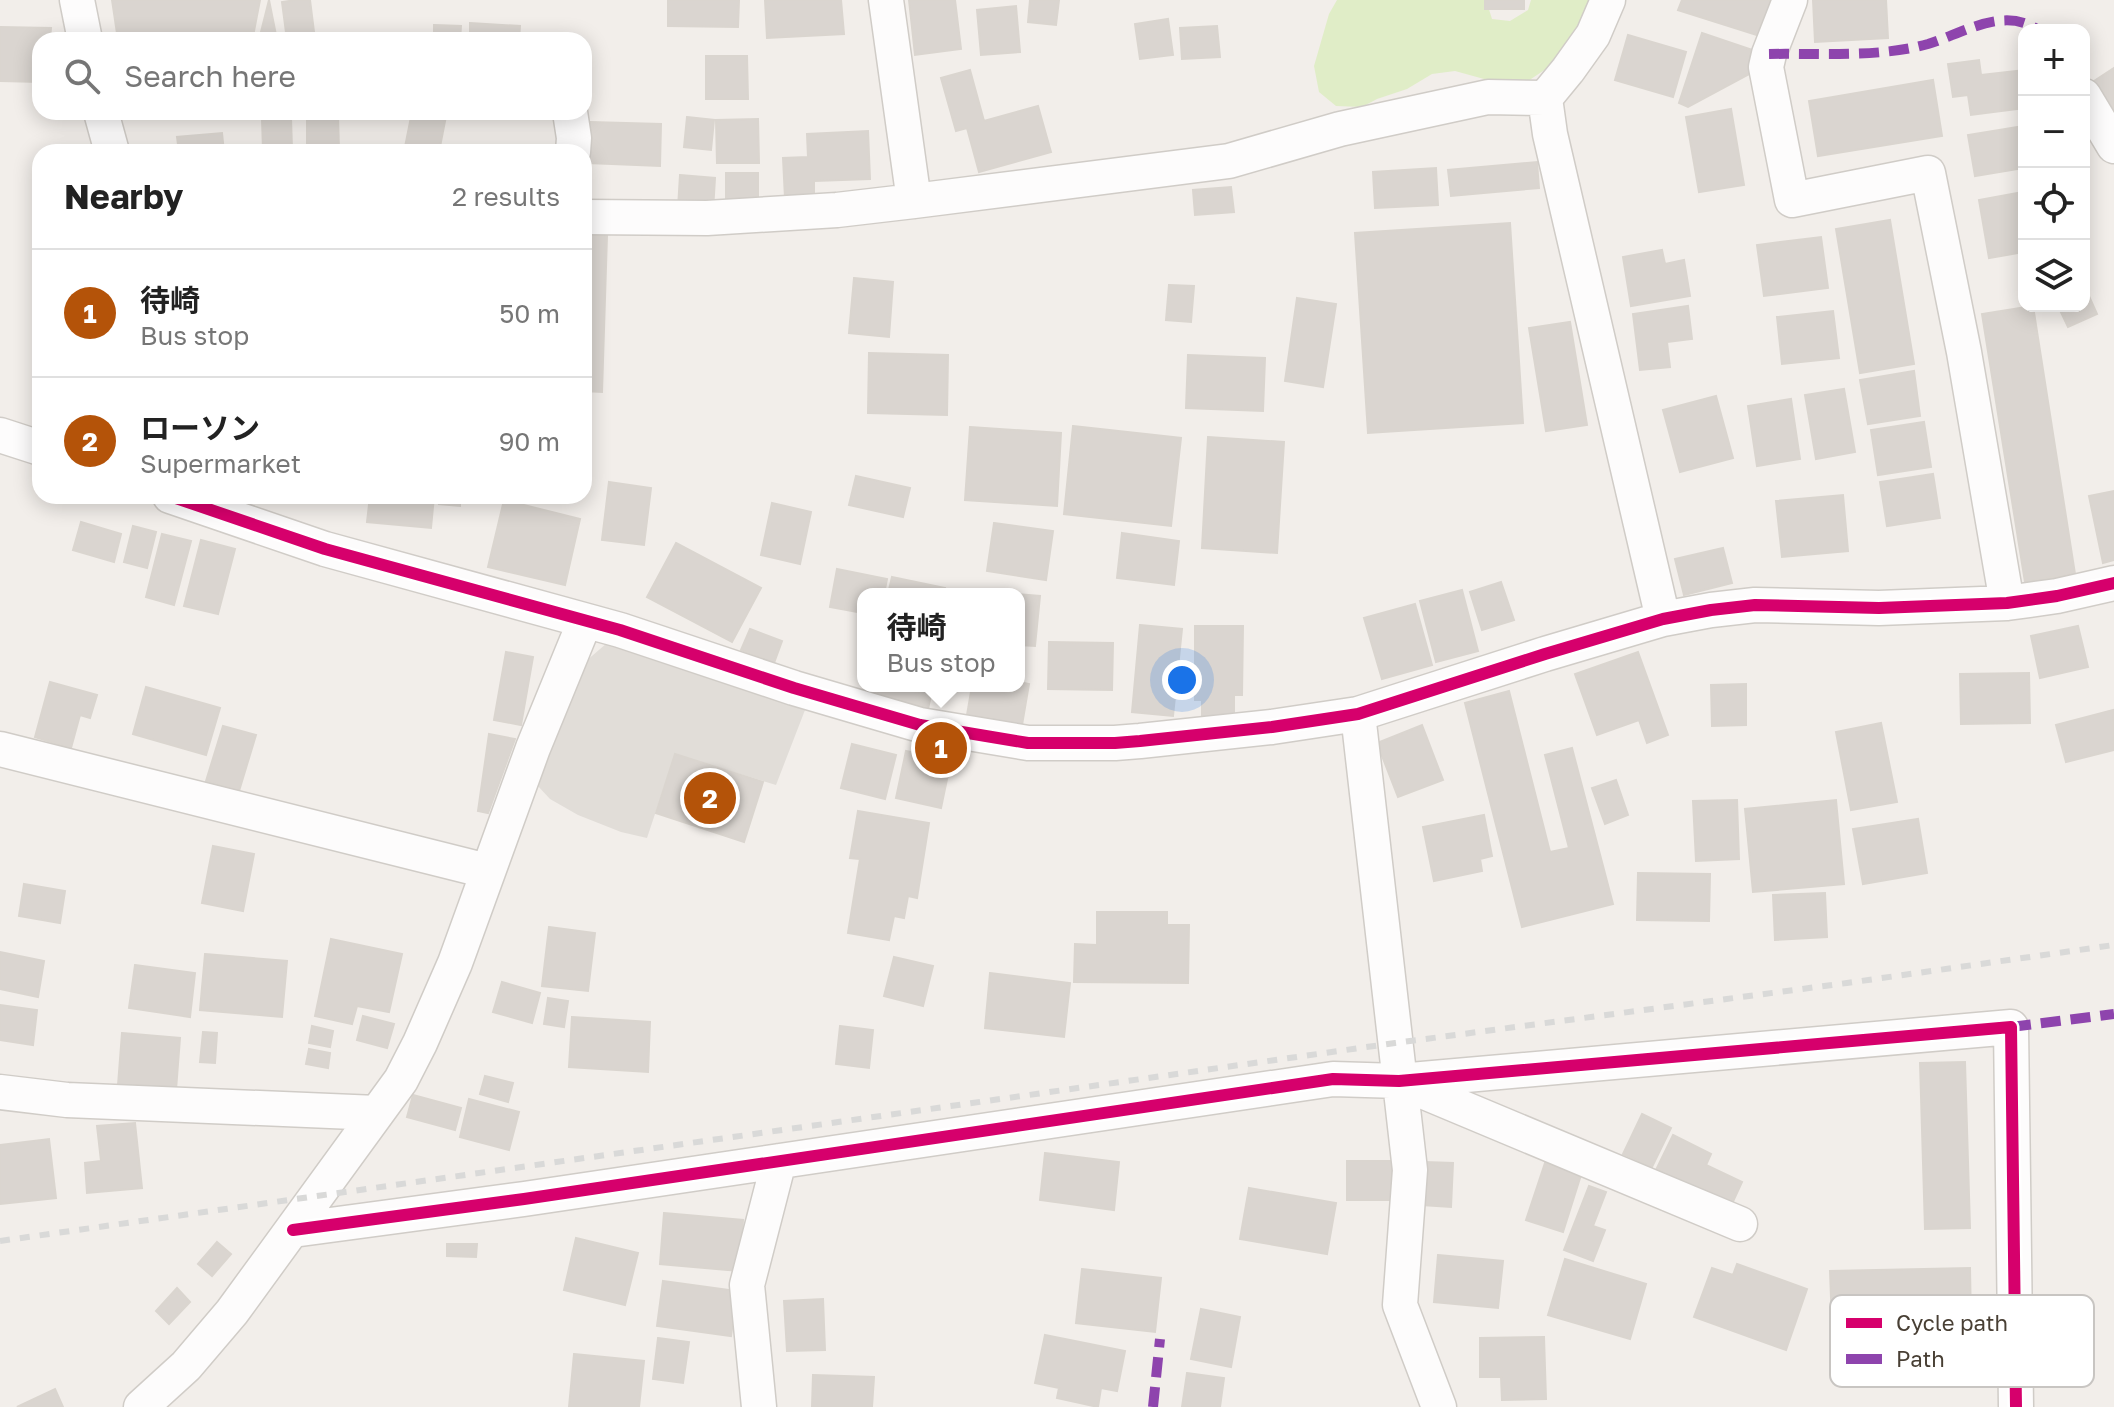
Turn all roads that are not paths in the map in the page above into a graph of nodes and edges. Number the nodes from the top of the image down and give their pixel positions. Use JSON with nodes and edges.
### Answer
{"nodes":[{"id":1,"x":77,"y":0,"type":"edge"},
{"id":2,"x":886,"y":0,"type":"edge"},
{"id":3,"x":1608,"y":0,"type":"edge"},
{"id":4,"x":1790,"y":0,"type":"edge"},
{"id":5,"x":83,"y":32,"type":"edge"},
{"id":6,"x":1545,"y":98,"type":"junction"},
{"id":7,"x":2090,"y":106,"type":"edge"},
{"id":8,"x":103,"y":120,"type":"edge"},
{"id":9,"x":571,"y":120,"type":"edge"},
{"id":10,"x":110,"y":144,"type":"edge"},
{"id":11,"x":574,"y":144,"type":"edge"},
{"id":12,"x":2114,"y":146,"type":"edge"},
{"id":13,"x":914,"y":201,"type":"junction"},
{"id":14,"x":592,"y":217,"type":"edge"},
{"id":15,"x":0,"y":435,"type":"edge"},
{"id":16,"x":32,"y":445,"type":"edge"},
{"id":17,"x":193,"y":504,"type":"edge"},
{"id":18,"x":2114,"y":583,"type":"edge"},
{"id":19,"x":2007,"y":603,"type":"junction"},
{"id":20,"x":1663,"y":619,"type":"junction"},
{"id":21,"x":585,"y":621,"type":"junction"},
{"id":22,"x":1358,"y":714,"type":"junction"},
{"id":23,"x":0,"y":749,"type":"edge"},
{"id":24,"x":487,"y":871,"type":"junction"},
{"id":25,"x":1399,"y":1081,"type":"junction"},
{"id":26,"x":0,"y":1092,"type":"edge"},
{"id":27,"x":377,"y":1113,"type":"junction"},
{"id":28,"x":779,"y":1161,"type":"junction"},
{"id":29,"x":1740,"y":1224,"type":"dead end"},
{"id":30,"x":293,"y":1230,"type":"junction"},
{"id":31,"x":2015,"y":1295,"type":"edge"},
{"id":32,"x":2016,"y":1387,"type":"edge"},
{"id":33,"x":141,"y":1407,"type":"edge"},
{"id":34,"x":759,"y":1407,"type":"edge"},
{"id":35,"x":1439,"y":1407,"type":"edge"},
{"id":36,"x":2016,"y":1407,"type":"edge"}],
"edges":[{"from":1,"to":5,"type":"street"},
{"from":2,"to":13,"type":"street"},
{"from":3,"to":6,"type":"street"},
{"from":4,"to":19,"type":"street"},
{"from":6,"to":13,"type":"street"},
{"from":6,"to":20,"type":"street"},
{"from":7,"to":12,"type":"street"},
{"from":8,"to":10,"type":"street"},
{"from":9,"to":11,"type":"street"},
{"from":13,"to":14,"type":"street"},
{"from":15,"to":16,"type":"street"},
{"from":17,"to":21,"type":"street"},
{"from":18,"to":19,"type":"street"},
{"from":19,"to":20,"type":"street"},
{"from":20,"to":22,"type":"street"},
{"from":21,"to":22,"type":"street"},
{"from":21,"to":24,"type":"street"},
{"from":22,"to":25,"type":"street"},
{"from":23,"to":24,"type":"street"},
{"from":24,"to":27,"type":"street"},
{"from":25,"to":28,"type":"street"},
{"from":25,"to":29,"type":"street"},
{"from":25,"to":31,"type":"street"},
{"from":25,"to":35,"type":"street"},
{"from":26,"to":27,"type":"street"},
{"from":27,"to":30,"type":"street"},
{"from":28,"to":30,"type":"street"},
{"from":28,"to":34,"type":"street"},
{"from":30,"to":33,"type":"street"},
{"from":32,"to":36,"type":"street"}]}
